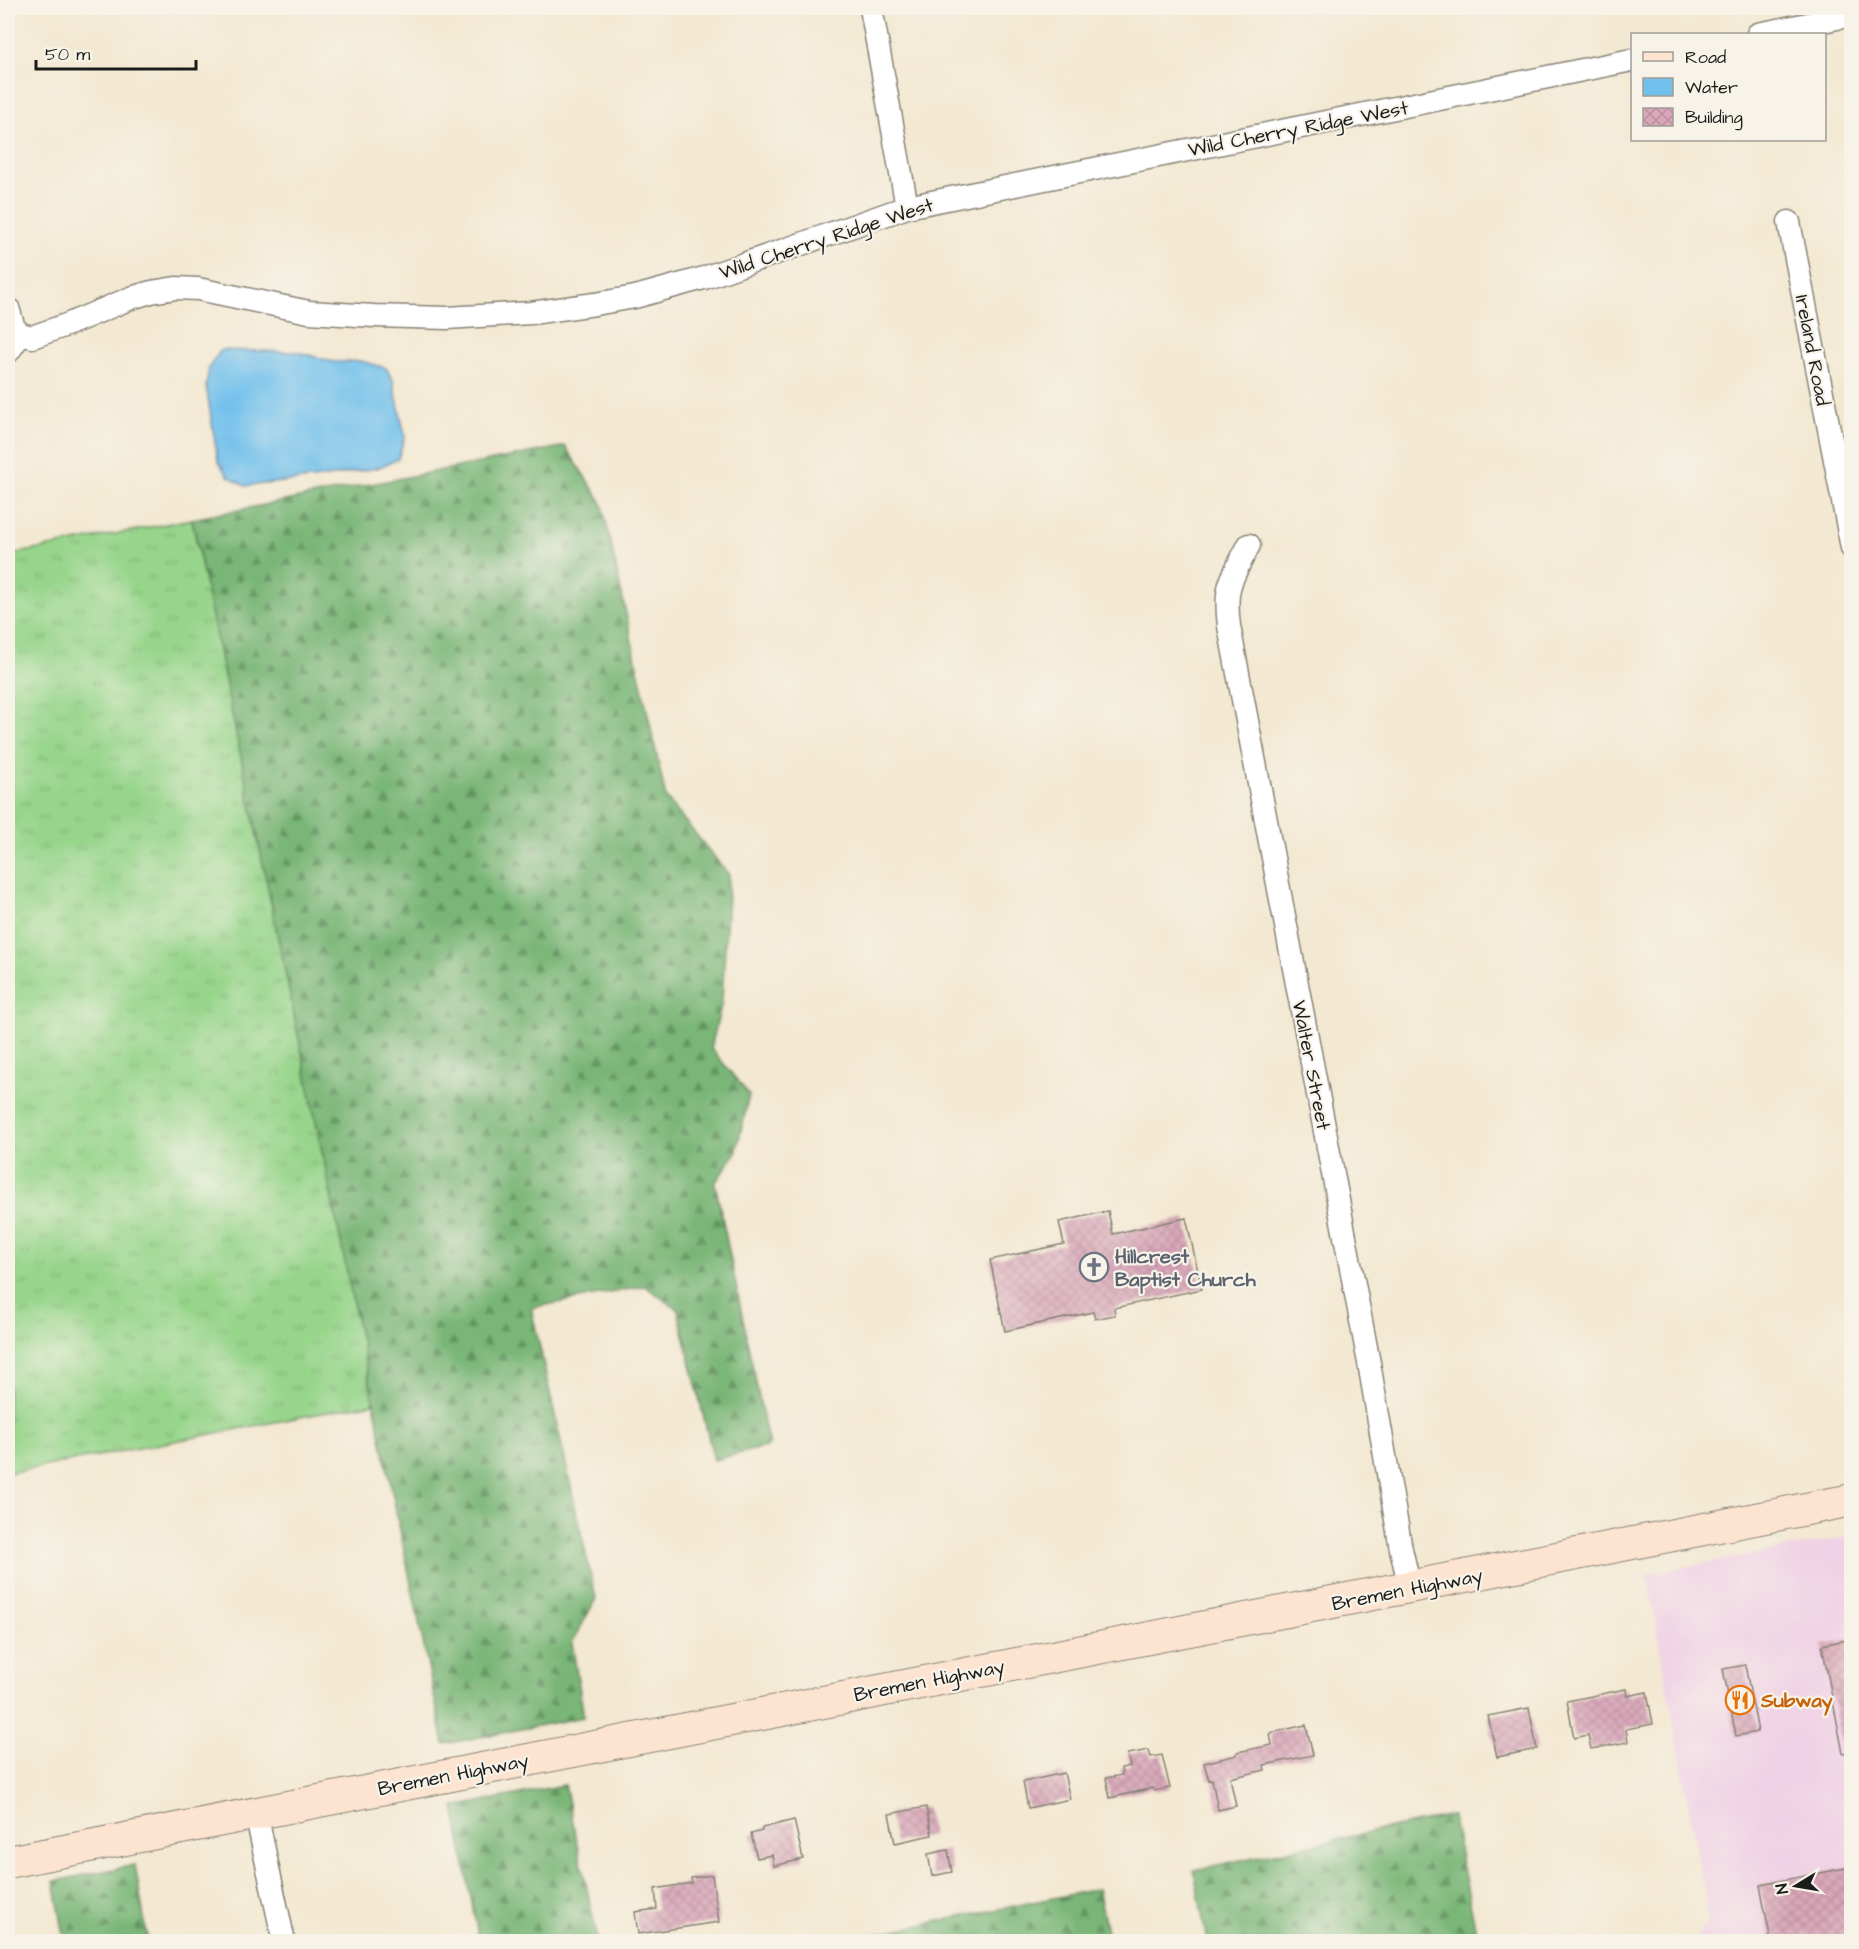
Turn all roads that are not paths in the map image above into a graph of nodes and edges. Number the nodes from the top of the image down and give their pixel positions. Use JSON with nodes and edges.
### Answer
{"nodes":[{"id":1,"x":871,"y":8,"type":"edge"},
{"id":2,"x":1851,"y":15,"type":"edge"},
{"id":3,"x":1763,"y":33,"type":"edge"},
{"id":4,"x":1631,"y":60,"type":"edge"},
{"id":5,"x":907,"y":207,"type":"junction"},
{"id":6,"x":1789,"y":222,"type":"dead end"},
{"id":7,"x":8,"y":308,"type":"edge"},
{"id":8,"x":14,"y":343,"type":"edge"},
{"id":9,"x":1249,"y":545,"type":"dead end"},
{"id":10,"x":1851,"y":548,"type":"edge"},
{"id":11,"x":1851,"y":1500,"type":"edge"},
{"id":12,"x":1410,"y":1588,"type":"junction"},
{"id":13,"x":256,"y":1813,"type":"junction"},
{"id":14,"x":8,"y":1862,"type":"edge"},
{"id":15,"x":284,"y":1941,"type":"edge"}],
"edges":[{"from":1,"to":5,"type":"street"},
{"from":2,"to":3,"type":"street"},
{"from":4,"to":5,"type":"street","name":"Wild Cherry Ridge West"},
{"from":5,"to":8,"type":"street","name":"Wild Cherry Ridge West"},
{"from":6,"to":10,"type":"street","name":"Ireland Road"},
{"from":7,"to":8,"type":"street","name":"Wild Cherry Ridge West"},
{"from":9,"to":12,"type":"street","name":"Walter Street"},
{"from":11,"to":12,"type":"main road","name":"Bremen Highway"},
{"from":12,"to":13,"type":"main road","name":"Bremen Highway"},
{"from":13,"to":14,"type":"main road","name":"Bremen Highway"},
{"from":13,"to":15,"type":"street"}]}
